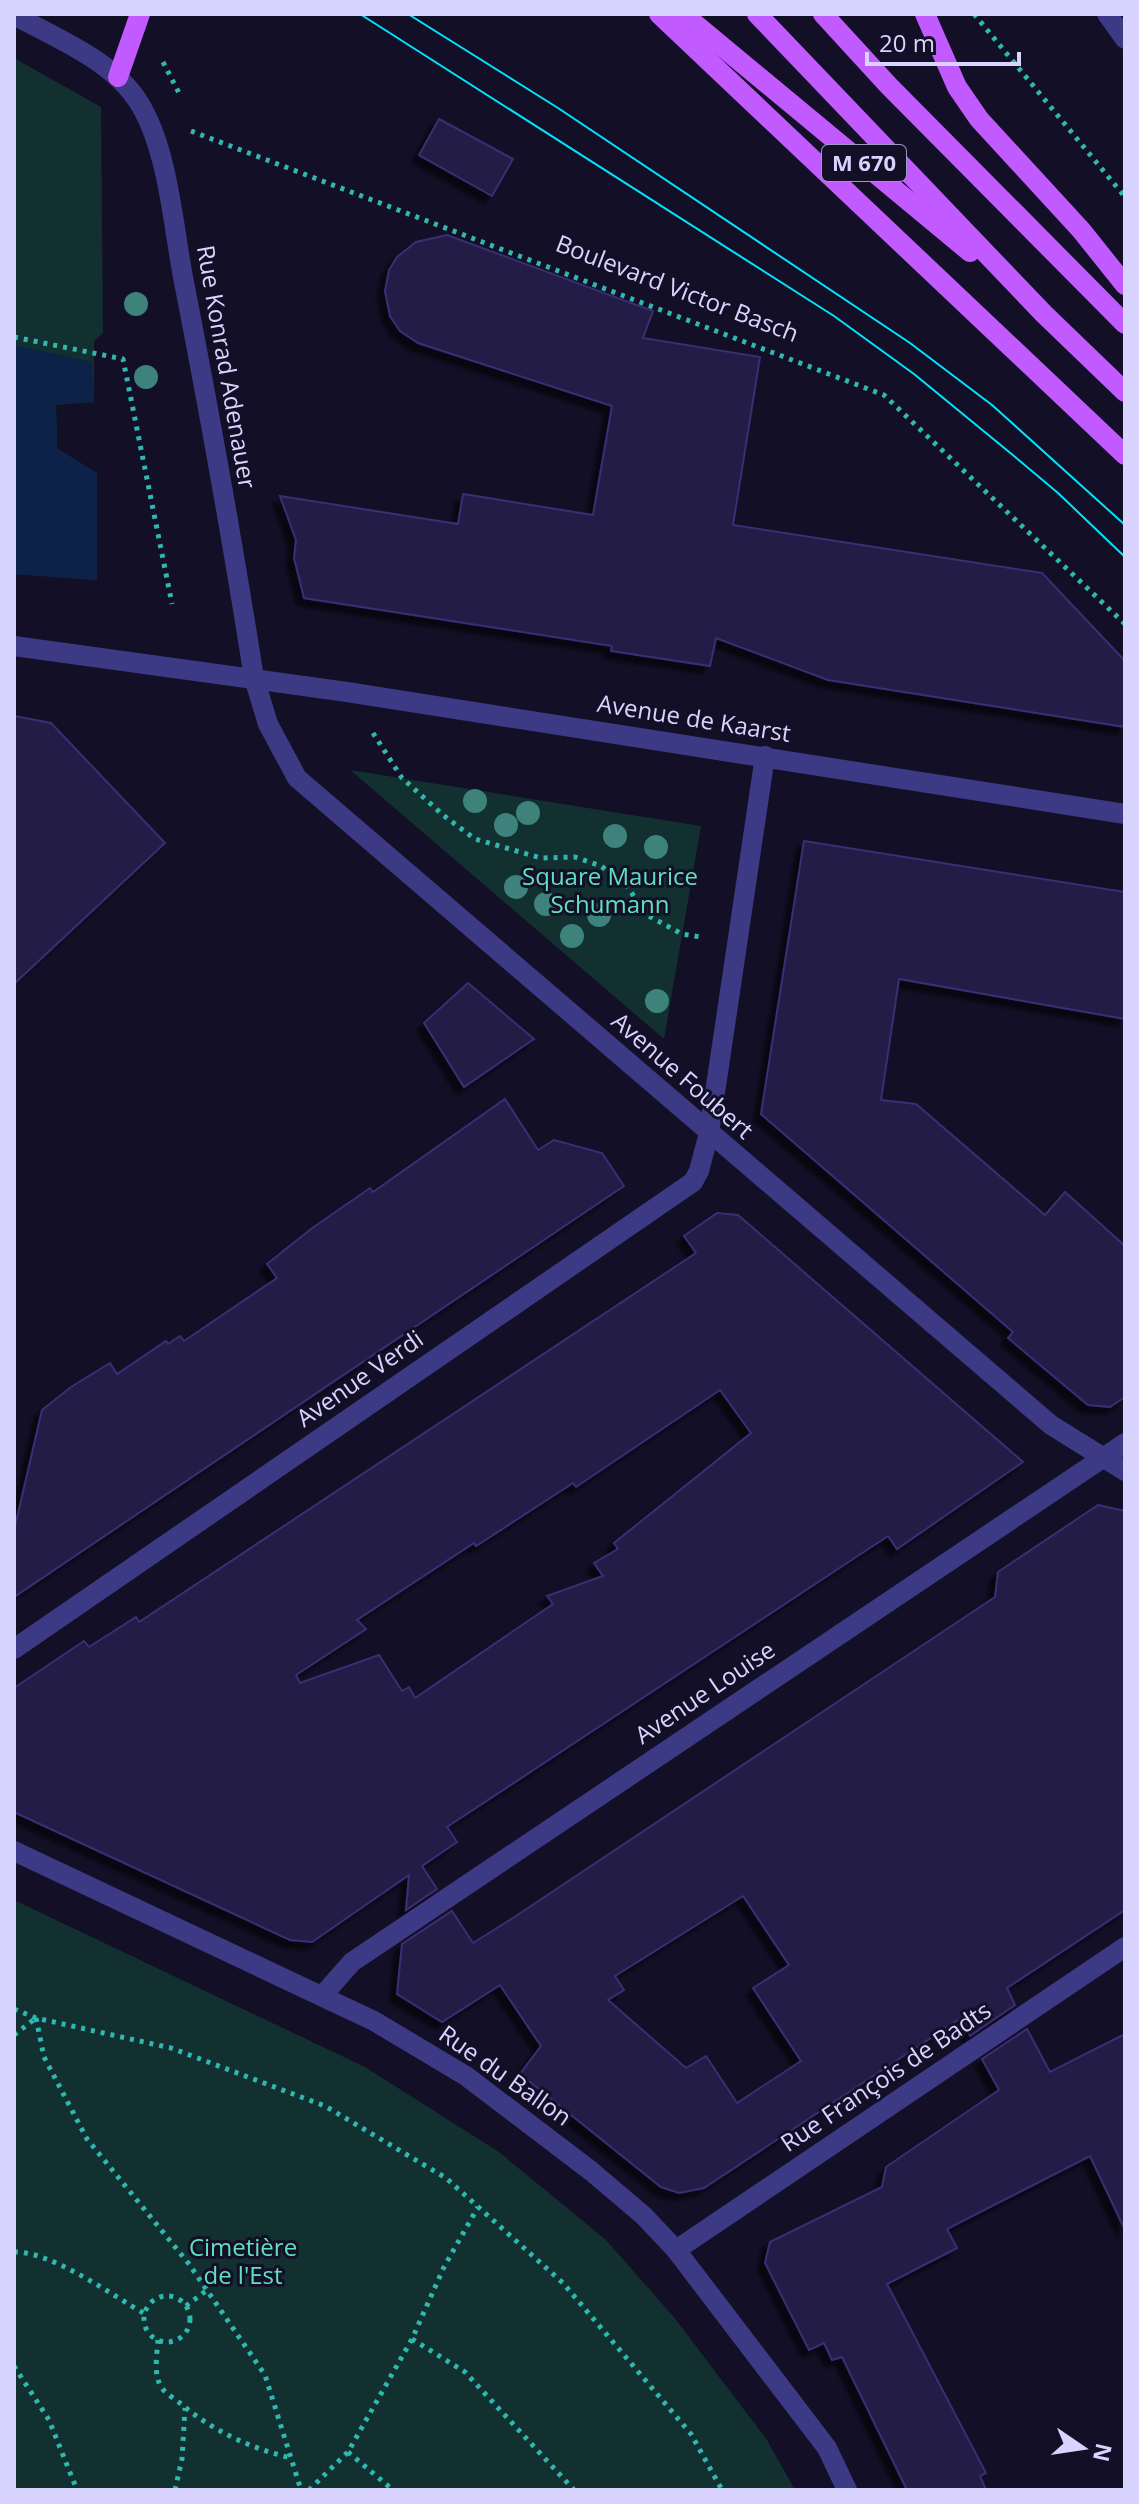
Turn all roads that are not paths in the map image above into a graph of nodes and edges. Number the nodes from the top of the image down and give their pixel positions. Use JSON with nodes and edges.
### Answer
{"nodes":[{"id":1,"x":140,"y":14,"type":"edge"},
{"id":2,"x":659,"y":14,"type":"edge"},
{"id":3,"x":683,"y":14,"type":"edge"},
{"id":4,"x":757,"y":14,"type":"edge"},
{"id":5,"x":823,"y":14,"type":"edge"},
{"id":6,"x":925,"y":14,"type":"edge"},
{"id":7,"x":1107,"y":14,"type":"edge"},
{"id":8,"x":14,"y":15,"type":"edge"},
{"id":9,"x":1125,"y":39,"type":"edge"},
{"id":10,"x":118,"y":77,"type":"junction"},
{"id":11,"x":1125,"y":285,"type":"edge"},
{"id":12,"x":1044,"y":314,"type":"junction"},
{"id":13,"x":1125,"y":324,"type":"edge"},
{"id":14,"x":1125,"y":392,"type":"edge"},
{"id":15,"x":1125,"y":455,"type":"edge"},
{"id":16,"x":14,"y":646,"type":"edge"},
{"id":17,"x":254,"y":678,"type":"junction"},
{"id":18,"x":765,"y":756,"type":"junction"},
{"id":19,"x":1125,"y":814,"type":"edge"},
{"id":20,"x":709,"y":1133,"type":"junction"},
{"id":21,"x":1125,"y":1443,"type":"edge"},
{"id":22,"x":1100,"y":1457,"type":"junction"},
{"id":23,"x":1125,"y":1471,"type":"edge"},
{"id":24,"x":14,"y":1649,"type":"edge"},
{"id":25,"x":14,"y":1851,"type":"edge"},
{"id":26,"x":1125,"y":1947,"type":"edge"},
{"id":27,"x":322,"y":1996,"type":"junction"},
{"id":28,"x":676,"y":2250,"type":"junction"},
{"id":29,"x":847,"y":2490,"type":"edge"}],
"edges":[{"from":1,"to":10,"type":"main road"},
{"from":2,"to":15,"type":"main road"},
{"from":3,"to":12,"type":"main road","number":"M 670"},
{"from":4,"to":12,"type":"main road","number":"M 670"},
{"from":5,"to":13,"type":"main road","number":"M 670"},
{"from":6,"to":11,"type":"main road"},
{"from":7,"to":9,"type":"street"},
{"from":8,"to":10,"type":"street"},
{"from":10,"to":17,"type":"street","name":"Rue Konrad Adenauer"},
{"from":12,"to":14,"type":"main road","number":"M 670"},
{"from":16,"to":17,"type":"street","name":"Avenue de Kaarst"},
{"from":17,"to":18,"type":"street","name":"Avenue de Kaarst"},
{"from":17,"to":20,"type":"street","name":"Avenue Foubert"},
{"from":18,"to":19,"type":"street","name":"Avenue de Kaarst"},
{"from":18,"to":20,"type":"street","name":"Avenue Verdi"},
{"from":20,"to":22,"type":"street","name":"Avenue Foubert"},
{"from":20,"to":24,"type":"street","name":"Avenue Verdi"},
{"from":21,"to":22,"type":"street","name":"Avenue Louise"},
{"from":22,"to":23,"type":"street","name":"Avenue Foubert"},
{"from":22,"to":27,"type":"street","name":"Avenue Louise"},
{"from":25,"to":27,"type":"street","name":"Rue du Ballon"},
{"from":26,"to":28,"type":"street","name":"Rue François de Badts"},
{"from":27,"to":28,"type":"street","name":"Rue du Ballon"},
{"from":28,"to":29,"type":"street","name":"Rue du Ballon"}]}
